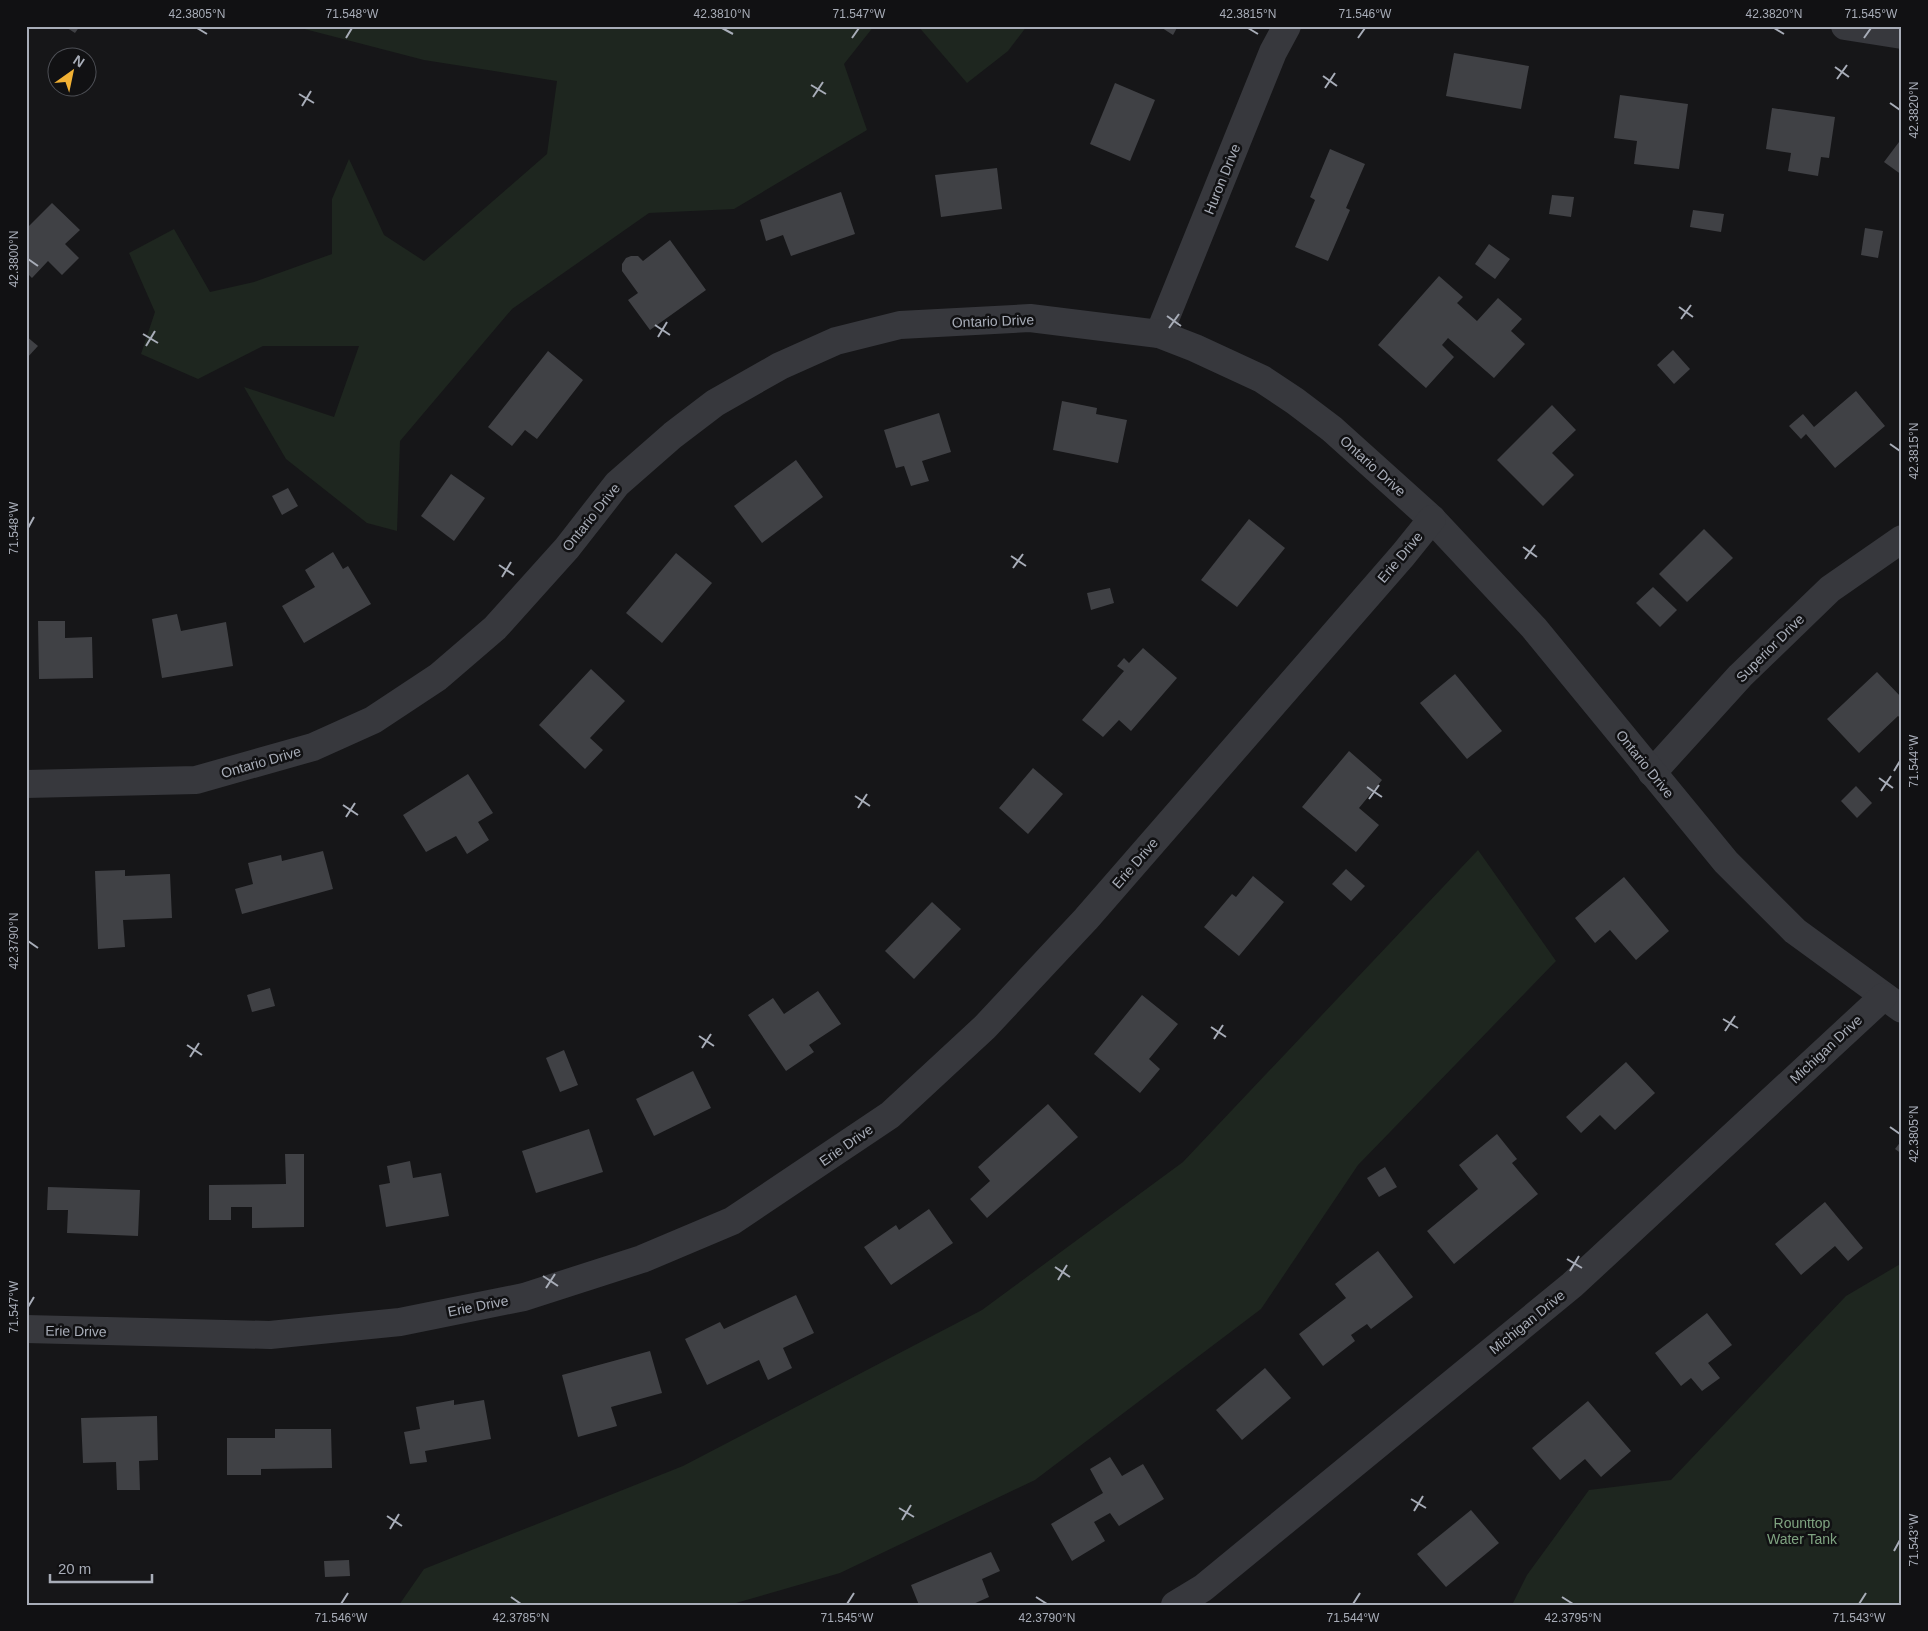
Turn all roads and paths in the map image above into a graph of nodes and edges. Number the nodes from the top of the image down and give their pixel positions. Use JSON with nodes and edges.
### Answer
{"nodes":[{"id":1,"x":1287,"y":26,"type":"edge"},
{"id":2,"x":1845,"y":26,"type":"edge"},
{"id":3,"x":1902,"y":36,"type":"edge"},
{"id":4,"x":1159,"y":334,"type":"junction"},
{"id":5,"x":1432,"y":519,"type":"junction"},
{"id":6,"x":1902,"y":539,"type":"edge"},
{"id":7,"x":1652,"y":773,"type":"junction"},
{"id":8,"x":26,"y":784,"type":"edge"},
{"id":9,"x":1892,"y":1003,"type":"edge"},
{"id":10,"x":26,"y":1330,"type":"edge"},
{"id":11,"x":1175,"y":1605,"type":"edge"}],
"edges":[{"from":1,"to":4,"type":"street","name":"Huron Drive"},
{"from":2,"to":3,"type":"street"},
{"from":4,"to":5,"type":"street","name":"Ontario Drive"},
{"from":4,"to":8,"type":"street","name":"Ontario Drive"},
{"from":5,"to":7,"type":"street","name":"Ontario Drive"},
{"from":5,"to":10,"type":"street","name":"Erie Drive"},
{"from":6,"to":7,"type":"street","name":"Superior Drive"},
{"from":7,"to":9,"type":"street","name":"Ontario Drive"},
{"from":9,"to":11,"type":"street","name":"Michigan Drive"}]}
